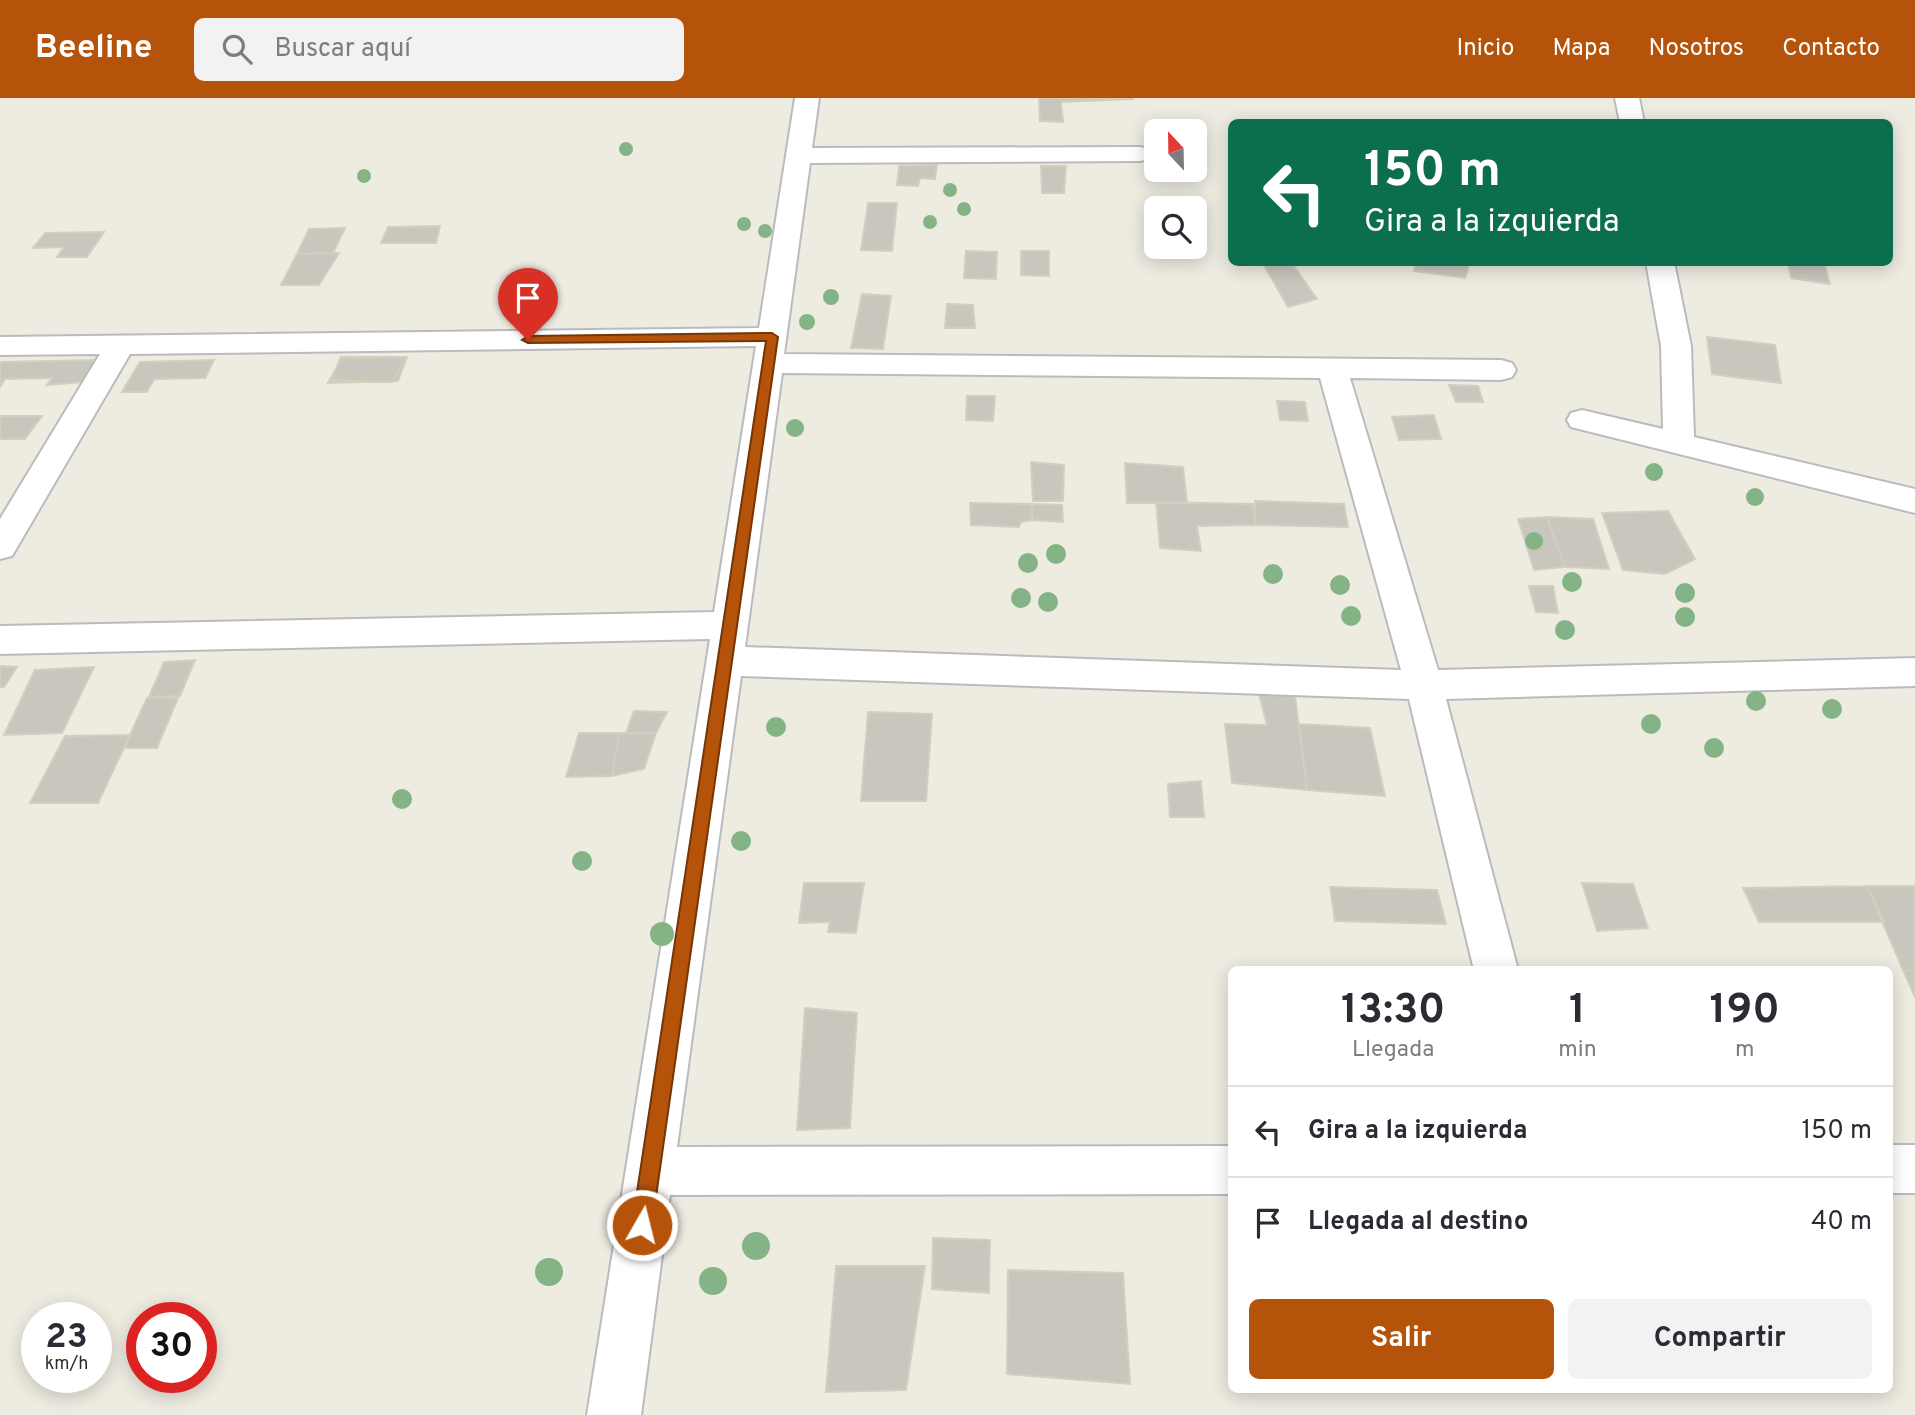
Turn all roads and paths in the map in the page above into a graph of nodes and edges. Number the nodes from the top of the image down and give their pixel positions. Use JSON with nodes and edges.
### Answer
{"nodes":[{"id":1,"x":807,"y":98,"type":"edge"},
{"id":2,"x":1627,"y":98,"type":"edge"},
{"id":3,"x":1631,"y":119,"type":"edge"},
{"id":4,"x":1140,"y":154,"type":"dead end"},
{"id":5,"x":801,"y":156,"type":"junction"},
{"id":6,"x":1661,"y":266,"type":"edge"},
{"id":7,"x":121,"y":344,"type":"junction"},
{"id":8,"x":0,"y":346,"type":"edge"},
{"id":9,"x":770,"y":350,"type":"junction"},
{"id":10,"x":1332,"y":369,"type":"junction"},
{"id":11,"x":1501,"y":370,"type":"dead end"},
{"id":12,"x":1582,"y":420,"type":"dead end"},
{"id":13,"x":1679,"y":443,"type":"junction"},
{"id":14,"x":1915,"y":501,"type":"edge"},
{"id":15,"x":0,"y":547,"type":"edge"},
{"id":16,"x":0,"y":640,"type":"edge"},
{"id":17,"x":727,"y":643,"type":"junction"},
{"id":18,"x":1915,"y":672,"type":"edge"},
{"id":19,"x":1424,"y":685,"type":"junction"},
{"id":20,"x":1495,"y":966,"type":"edge"},
{"id":21,"x":1893,"y":1169,"type":"edge"},
{"id":22,"x":1915,"y":1169,"type":"edge"},
{"id":23,"x":1228,"y":1170,"type":"edge"},
{"id":24,"x":650,"y":1171,"type":"junction"},
{"id":25,"x":614,"y":1415,"type":"edge"}],
"edges":[{"from":1,"to":5,"type":"street"},
{"from":2,"to":3,"type":"street"},
{"from":4,"to":5,"type":"street"},
{"from":5,"to":9,"type":"street"},
{"from":6,"to":13,"type":"street"},
{"from":7,"to":8,"type":"street"},
{"from":7,"to":9,"type":"street"},
{"from":7,"to":15,"type":"street"},
{"from":9,"to":10,"type":"street"},
{"from":9,"to":17,"type":"street"},
{"from":10,"to":11,"type":"street"},
{"from":10,"to":19,"type":"street"},
{"from":12,"to":13,"type":"street"},
{"from":13,"to":14,"type":"street"},
{"from":16,"to":17,"type":"street"},
{"from":17,"to":19,"type":"street"},
{"from":17,"to":24,"type":"street"},
{"from":18,"to":19,"type":"street"},
{"from":19,"to":20,"type":"street"},
{"from":21,"to":22,"type":"street"},
{"from":23,"to":24,"type":"street"},
{"from":24,"to":25,"type":"street"}]}
